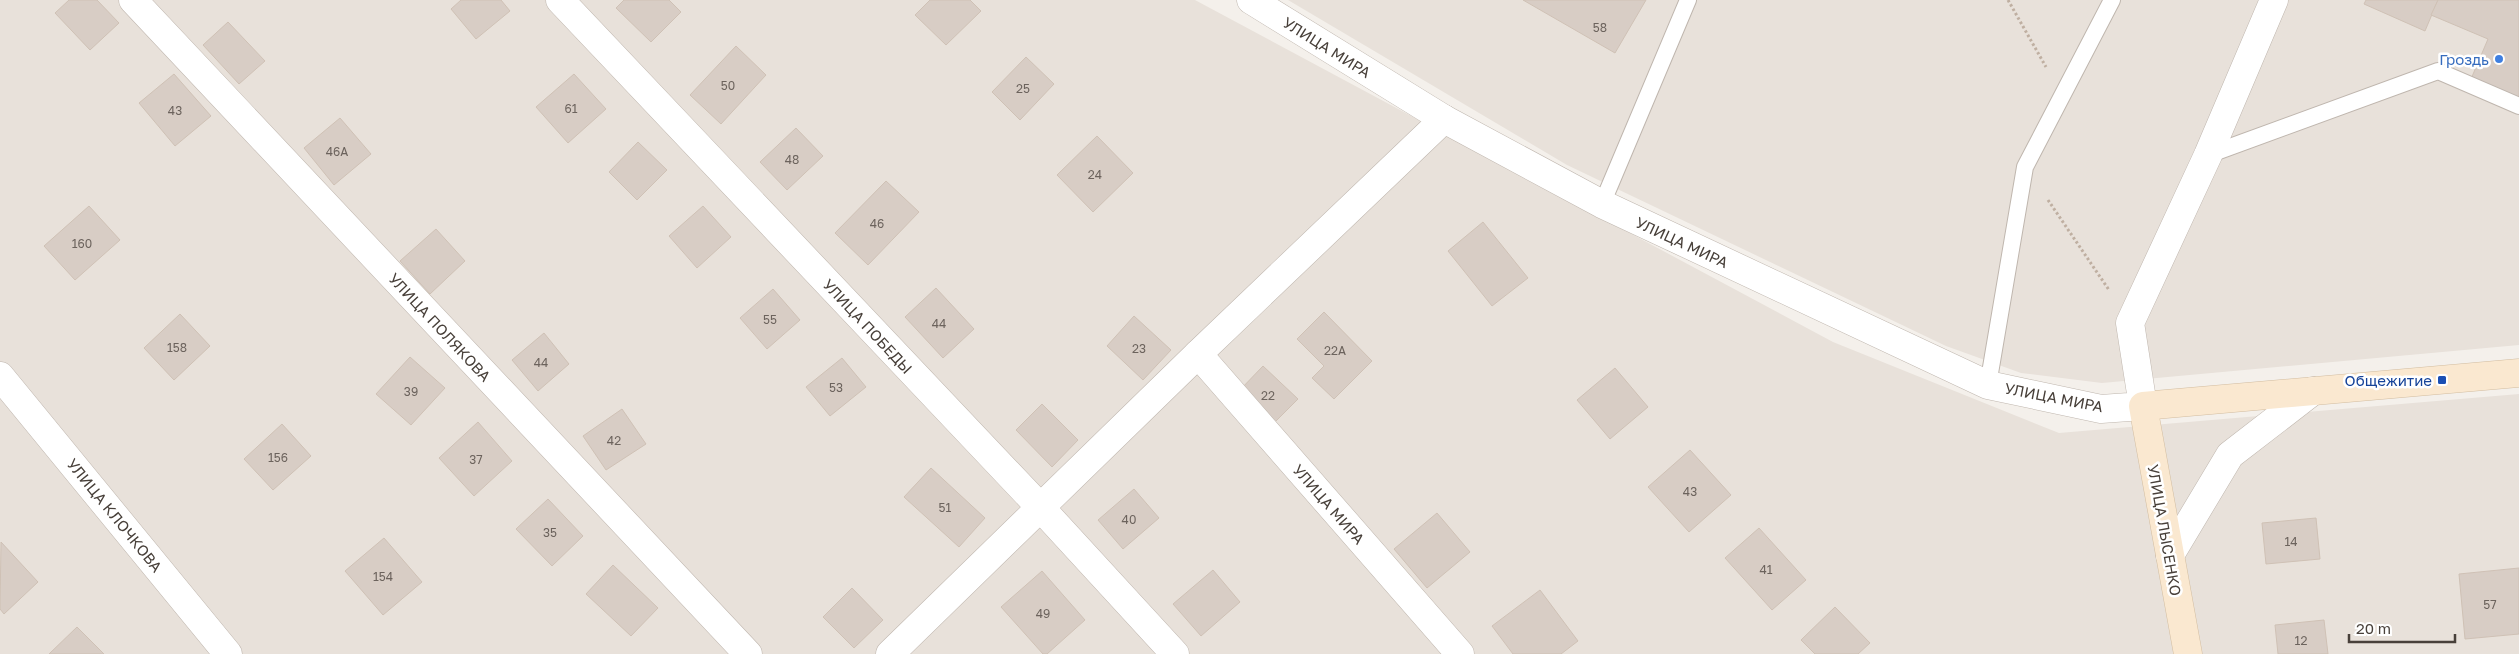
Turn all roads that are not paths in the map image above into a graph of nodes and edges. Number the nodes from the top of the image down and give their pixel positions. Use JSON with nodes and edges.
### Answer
{"nodes":[{"id":1,"x":133,"y":0,"type":"edge"},
{"id":2,"x":560,"y":0,"type":"edge"},
{"id":3,"x":1251,"y":0,"type":"edge"},
{"id":4,"x":1688,"y":0,"type":"edge"},
{"id":5,"x":2112,"y":0,"type":"edge"},
{"id":6,"x":2274,"y":0,"type":"edge"},
{"id":7,"x":2519,"y":106,"type":"edge"},
{"id":8,"x":1444,"y":119,"type":"junction"},
{"id":9,"x":2208,"y":155,"type":"junction"},
{"id":10,"x":1602,"y":204,"type":"junction"},
{"id":11,"x":1198,"y":354,"type":"junction"},
{"id":12,"x":2519,"y":373,"type":"edge"},
{"id":13,"x":0,"y":376,"type":"edge"},
{"id":14,"x":1988,"y":385,"type":"junction"},
{"id":15,"x":2313,"y":391,"type":"junction"},
{"id":16,"x":2142,"y":406,"type":"junction"},
{"id":17,"x":1040,"y":507,"type":"junction"},
{"id":18,"x":2170,"y":555,"type":"junction"},
{"id":19,"x":228,"y":654,"type":"edge"},
{"id":20,"x":748,"y":654,"type":"edge"},
{"id":21,"x":890,"y":654,"type":"edge"},
{"id":22,"x":1175,"y":654,"type":"edge"},
{"id":23,"x":1460,"y":654,"type":"edge"},
{"id":24,"x":2188,"y":654,"type":"edge"}],
"edges":[{"from":1,"to":20,"type":"street","name":"УЛИЦА ПОЛЯКОВА"},
{"from":2,"to":17,"type":"street","name":"УЛИЦА ПОБЕДЫ"},
{"from":3,"to":8,"type":"street","name":"УЛИЦА МИРА"},
{"from":4,"to":10,"type":"lane"},
{"from":5,"to":14,"type":"lane"},
{"from":6,"to":9,"type":"street"},
{"from":7,"to":9,"type":"lane"},
{"from":8,"to":10,"type":"street","name":"УЛИЦА МИРА"},
{"from":8,"to":11,"type":"street"},
{"from":9,"to":16,"type":"street"},
{"from":10,"to":14,"type":"street","name":"УЛИЦА МИРА"},
{"from":11,"to":17,"type":"street"},
{"from":11,"to":23,"type":"street","name":"УЛИЦА МИРА"},
{"from":12,"to":15,"type":"street"},
{"from":13,"to":19,"type":"street","name":"УЛИЦА КЛОЧКОВА"},
{"from":14,"to":16,"type":"street","name":"УЛИЦА МИРА"},
{"from":15,"to":16,"type":"street"},
{"from":15,"to":18,"type":"street"},
{"from":16,"to":18,"type":"street","name":"УЛИЦА ЛЫСЕНКО"},
{"from":17,"to":21,"type":"street"},
{"from":17,"to":22,"type":"street","name":"УЛИЦА ПОБЕДЫ"},
{"from":18,"to":24,"type":"street","name":"УЛИЦА ЛЫСЕНКО"}]}
